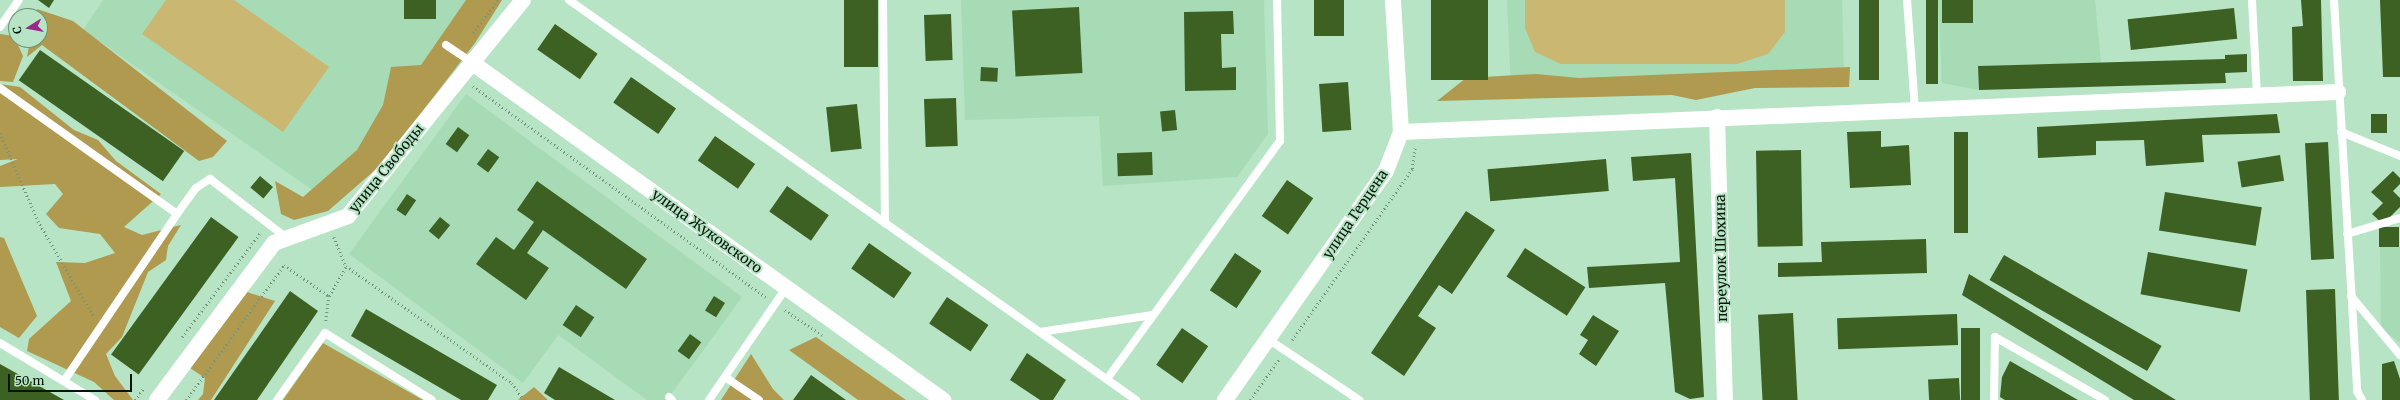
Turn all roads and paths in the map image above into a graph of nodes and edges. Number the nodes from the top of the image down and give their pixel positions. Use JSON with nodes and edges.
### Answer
{"nodes":[{"id":1,"x":19,"y":0,"type":"edge"},
{"id":2,"x":522,"y":0,"type":"edge"},
{"id":3,"x":569,"y":0,"type":"edge"},
{"id":4,"x":883,"y":0,"type":"edge"},
{"id":5,"x":1277,"y":0,"type":"edge"},
{"id":6,"x":1393,"y":0,"type":"edge"},
{"id":7,"x":1907,"y":0,"type":"edge"},
{"id":8,"x":2252,"y":0,"type":"edge"},
{"id":9,"x":2334,"y":0,"type":"edge"},
{"id":10,"x":0,"y":27,"type":"edge"},
{"id":11,"x":446,"y":45,"type":"dead end"},
{"id":12,"x":471,"y":62,"type":"junction"},
{"id":13,"x":460,"y":76,"type":"junction"},
{"id":14,"x":0,"y":88,"type":"edge"},
{"id":15,"x":2338,"y":92,"type":"junction"},
{"id":16,"x":2256,"y":95,"type":"junction"},
{"id":17,"x":1915,"y":108,"type":"junction"},
{"id":18,"x":1717,"y":117,"type":"junction"},
{"id":19,"x":1401,"y":132,"type":"junction"},
{"id":20,"x":2341,"y":132,"type":"junction"},
{"id":21,"x":0,"y":133,"type":"edge"},
{"id":22,"x":2400,"y":156,"type":"edge"},
{"id":23,"x":177,"y":214,"type":"junction"},
{"id":24,"x":2400,"y":218,"type":"edge"},
{"id":25,"x":329,"y":223,"type":"junction"},
{"id":26,"x":885,"y":223,"type":"junction"},
{"id":27,"x":2347,"y":234,"type":"junction"},
{"id":28,"x":287,"y":238,"type":"junction"},
{"id":29,"x":346,"y":266,"type":"junction"},
{"id":30,"x":786,"y":288,"type":"junction"},
{"id":31,"x":330,"y":296,"type":"junction"},
{"id":32,"x":2351,"y":296,"type":"junction"},
{"id":33,"x":775,"y":304,"type":"junction"},
{"id":34,"x":1153,"y":315,"type":"junction"},
{"id":35,"x":100,"y":328,"type":"junction"},
{"id":36,"x":1040,"y":332,"type":"junction"},
{"id":37,"x":325,"y":334,"type":"junction"},
{"id":38,"x":825,"y":338,"type":"dead end"},
{"id":39,"x":1268,"y":339,"type":"junction"},
{"id":40,"x":0,"y":342,"type":"edge"},
{"id":41,"x":2400,"y":355,"type":"edge"},
{"id":42,"x":725,"y":377,"type":"junction"},
{"id":43,"x":1107,"y":379,"type":"junction"},
{"id":44,"x":64,"y":381,"type":"junction"},
{"id":45,"x":95,"y":400,"type":"edge"},
{"id":46,"x":157,"y":400,"type":"edge"},
{"id":47,"x":186,"y":400,"type":"edge"},
{"id":48,"x":277,"y":400,"type":"edge"},
{"id":49,"x":432,"y":400,"type":"edge"},
{"id":50,"x":524,"y":400,"type":"edge"},
{"id":51,"x":709,"y":400,"type":"edge"},
{"id":52,"x":759,"y":400,"type":"edge"},
{"id":53,"x":943,"y":400,"type":"edge"},
{"id":54,"x":1136,"y":400,"type":"edge"},
{"id":55,"x":1225,"y":400,"type":"edge"},
{"id":56,"x":1359,"y":400,"type":"edge"},
{"id":57,"x":1725,"y":400,"type":"edge"},
{"id":58,"x":1994,"y":400,"type":"edge"},
{"id":59,"x":2105,"y":400,"type":"edge"},
{"id":60,"x":2362,"y":400,"type":"edge"}],
"edges":[{"from":1,"to":10,"type":"lane"},
{"from":2,"to":12,"type":"street","name":"улица Свободы"},
{"from":3,"to":26,"type":"lane"},
{"from":4,"to":26,"type":"lane"},
{"from":5,"to":34,"type":"lane"},
{"from":6,"to":19,"type":"street","name":"улица Герцена"},
{"from":7,"to":17,"type":"lane"},
{"from":8,"to":16,"type":"lane"},
{"from":9,"to":15,"type":"lane"},
{"from":11,"to":12,"type":"lane"},
{"from":12,"to":13,"type":"street","name":"улица Свободы"},
{"from":12,"to":30,"type":"street","name":"улица Жуковского"},
{"from":13,"to":25,"type":"street","name":"улица Свободы"},
{"from":13,"to":33,"type":"path"},
{"from":14,"to":23,"type":"lane"},
{"from":15,"to":16,"type":"street"},
{"from":15,"to":20,"type":"lane"},
{"from":16,"to":17,"type":"street"},
{"from":17,"to":18,"type":"street"},
{"from":18,"to":19,"type":"street"},
{"from":18,"to":57,"type":"street","name":"переулок Шохина"},
{"from":19,"to":39,"type":"street","name":"улица Герцена"},
{"from":20,"to":22,"type":"lane"},
{"from":20,"to":27,"type":"lane"},
{"from":21,"to":35,"type":"path"},
{"from":23,"to":28,"type":"lane"},
{"from":23,"to":35,"type":"lane"},
{"from":24,"to":27,"type":"lane"},
{"from":25,"to":28,"type":"street","name":"улица Свободы"},
{"from":25,"to":29,"type":"path"},
{"from":26,"to":36,"type":"lane"},
{"from":27,"to":32,"type":"lane"},
{"from":28,"to":46,"type":"street","name":"улица Свободы"},
{"from":29,"to":31,"type":"path"},
{"from":29,"to":50,"type":"path"},
{"from":30,"to":33,"type":"lane"},
{"from":30,"to":53,"type":"street","name":"улица Жуковского"},
{"from":31,"to":37,"type":"path"},
{"from":31,"to":47,"type":"path"},
{"from":32,"to":41,"type":"lane"},
{"from":32,"to":60,"type":"lane"},
{"from":33,"to":38,"type":"path"},
{"from":33,"to":42,"type":"lane"},
{"from":34,"to":36,"type":"lane"},
{"from":34,"to":43,"type":"lane"},
{"from":35,"to":44,"type":"lane"},
{"from":36,"to":43,"type":"lane"},
{"from":37,"to":48,"type":"lane"},
{"from":37,"to":49,"type":"lane"},
{"from":39,"to":55,"type":"street","name":"улица Герцена"},
{"from":39,"to":56,"type":"lane"},
{"from":40,"to":44,"type":"lane"},
{"from":42,"to":51,"type":"lane"},
{"from":42,"to":52,"type":"lane"},
{"from":43,"to":54,"type":"lane"},
{"from":44,"to":45,"type":"lane"},
{"from":58,"to":59,"type":"lane"}]}
